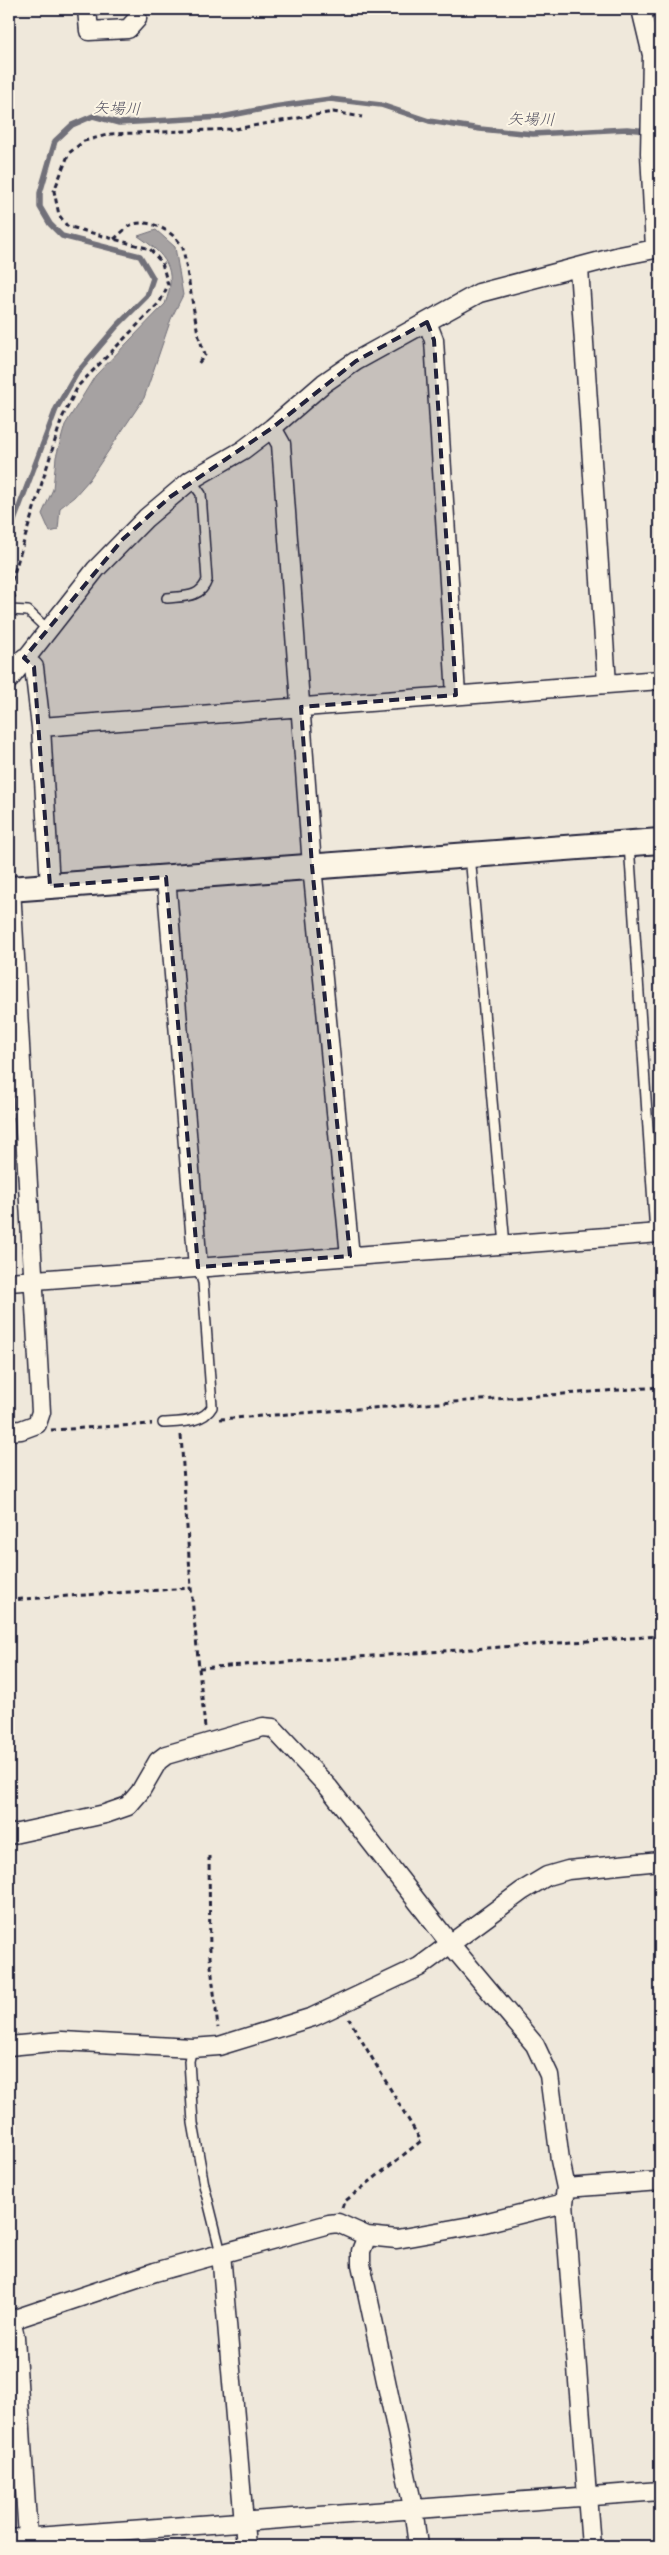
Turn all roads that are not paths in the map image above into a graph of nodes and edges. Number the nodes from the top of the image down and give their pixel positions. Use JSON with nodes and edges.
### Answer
{"nodes":[{"id":1,"x":87,"y":9,"type":"edge"},
{"id":2,"x":137,"y":9,"type":"edge"},
{"id":3,"x":641,"y":9,"type":"edge"},
{"id":4,"x":655,"y":103,"type":"edge"},
{"id":5,"x":658,"y":248,"type":"edge"},
{"id":6,"x":579,"y":268,"type":"junction"},
{"id":7,"x":427,"y":322,"type":"junction"},
{"id":8,"x":272,"y":428,"type":"junction"},
{"id":9,"x":191,"y":480,"type":"junction"},
{"id":10,"x":167,"y":598,"type":"dead end"},
{"id":11,"x":13,"y":610,"type":"edge"},
{"id":12,"x":47,"y":629,"type":"junction"},
{"id":13,"x":24,"y":658,"type":"junction"},
{"id":14,"x":9,"y":680,"type":"edge"},
{"id":15,"x":660,"y":680,"type":"edge"},
{"id":16,"x":607,"y":684,"type":"junction"},
{"id":17,"x":456,"y":695,"type":"junction"},
{"id":18,"x":301,"y":707,"type":"junction"},
{"id":19,"x":40,"y":727,"type":"junction"},
{"id":20,"x":660,"y":841,"type":"edge"},
{"id":21,"x":629,"y":843,"type":"junction"},
{"id":22,"x":470,"y":855,"type":"junction"},
{"id":23,"x":312,"y":866,"type":"junction"},
{"id":24,"x":166,"y":877,"type":"junction"},
{"id":25,"x":50,"y":886,"type":"junction"},
{"id":26,"x":10,"y":889,"type":"edge"},
{"id":27,"x":658,"y":1233,"type":"edge"},
{"id":28,"x":505,"y":1244,"type":"junction"},
{"id":29,"x":350,"y":1256,"type":"junction"},
{"id":30,"x":198,"y":1267,"type":"junction"},
{"id":31,"x":34,"y":1280,"type":"junction"},
{"id":32,"x":9,"y":1282,"type":"edge"},
{"id":33,"x":163,"y":1423,"type":"road end"},
{"id":34,"x":9,"y":1431,"type":"edge"},
{"id":35,"x":9,"y":1835,"type":"edge"},
{"id":36,"x":660,"y":1861,"type":"edge"},
{"id":37,"x":451,"y":1945,"type":"junction"},
{"id":38,"x":9,"y":2046,"type":"edge"},
{"id":39,"x":192,"y":2048,"type":"junction"},
{"id":40,"x":660,"y":2181,"type":"edge"},
{"id":41,"x":565,"y":2195,"type":"junction"},
{"id":42,"x":367,"y":2236,"type":"junction"},
{"id":43,"x":221,"y":2253,"type":"junction"},
{"id":44,"x":10,"y":2320,"type":"edge"},
{"id":45,"x":660,"y":2491,"type":"edge"},
{"id":46,"x":588,"y":2496,"type":"junction"},
{"id":47,"x":413,"y":2508,"type":"junction"},
{"id":48,"x":245,"y":2520,"type":"junction"},
{"id":49,"x":28,"y":2537,"type":"junction"},
{"id":50,"x":9,"y":2539,"type":"edge"},
{"id":51,"x":103,"y":2539,"type":"edge"},
{"id":52,"x":246,"y":2546,"type":"edge"},
{"id":53,"x":418,"y":2546,"type":"edge"},
{"id":54,"x":591,"y":2546,"type":"edge"}],
"edges":[{"from":1,"to":2,"type":"street"},
{"from":3,"to":4,"type":"street"},
{"from":4,"to":5,"type":"street"},
{"from":5,"to":6,"type":"street"},
{"from":6,"to":7,"type":"street"},
{"from":6,"to":16,"type":"street"},
{"from":7,"to":8,"type":"street"},
{"from":7,"to":17,"type":"street"},
{"from":8,"to":9,"type":"street"},
{"from":8,"to":18,"type":"street"},
{"from":9,"to":10,"type":"lane"},
{"from":9,"to":12,"type":"street"},
{"from":11,"to":12,"type":"lane"},
{"from":12,"to":13,"type":"street"},
{"from":13,"to":14,"type":"street"},
{"from":13,"to":19,"type":"street"},
{"from":15,"to":16,"type":"street"},
{"from":16,"to":17,"type":"street"},
{"from":17,"to":18,"type":"street"},
{"from":18,"to":19,"type":"street"},
{"from":18,"to":23,"type":"street"},
{"from":19,"to":25,"type":"street"},
{"from":20,"to":21,"type":"street"},
{"from":21,"to":22,"type":"street"},
{"from":21,"to":27,"type":"lane"},
{"from":22,"to":23,"type":"street"},
{"from":22,"to":28,"type":"lane"},
{"from":23,"to":24,"type":"street"},
{"from":23,"to":29,"type":"street"},
{"from":24,"to":25,"type":"street"},
{"from":24,"to":30,"type":"street"},
{"from":25,"to":26,"type":"street"},
{"from":26,"to":31,"type":"street"},
{"from":27,"to":28,"type":"street"},
{"from":28,"to":29,"type":"street"},
{"from":29,"to":30,"type":"street"},
{"from":30,"to":31,"type":"street"},
{"from":30,"to":33,"type":"lane"},
{"from":31,"to":32,"type":"street"},
{"from":31,"to":34,"type":"street"},
{"from":35,"to":37,"type":"street"},
{"from":36,"to":37,"type":"street"},
{"from":37,"to":39,"type":"street"},
{"from":37,"to":41,"type":"street"},
{"from":38,"to":39,"type":"street"},
{"from":39,"to":43,"type":"lane"},
{"from":40,"to":41,"type":"street"},
{"from":41,"to":42,"type":"street"},
{"from":41,"to":46,"type":"street"},
{"from":42,"to":43,"type":"street"},
{"from":42,"to":47,"type":"street"},
{"from":43,"to":44,"type":"street"},
{"from":43,"to":48,"type":"street"},
{"from":44,"to":49,"type":"street"},
{"from":45,"to":46,"type":"street"},
{"from":46,"to":47,"type":"street"},
{"from":46,"to":54,"type":"street"},
{"from":47,"to":48,"type":"street"},
{"from":47,"to":53,"type":"street"},
{"from":48,"to":51,"type":"street"},
{"from":48,"to":52,"type":"street"},
{"from":49,"to":50,"type":"street"},
{"from":49,"to":51,"type":"street"}]}
